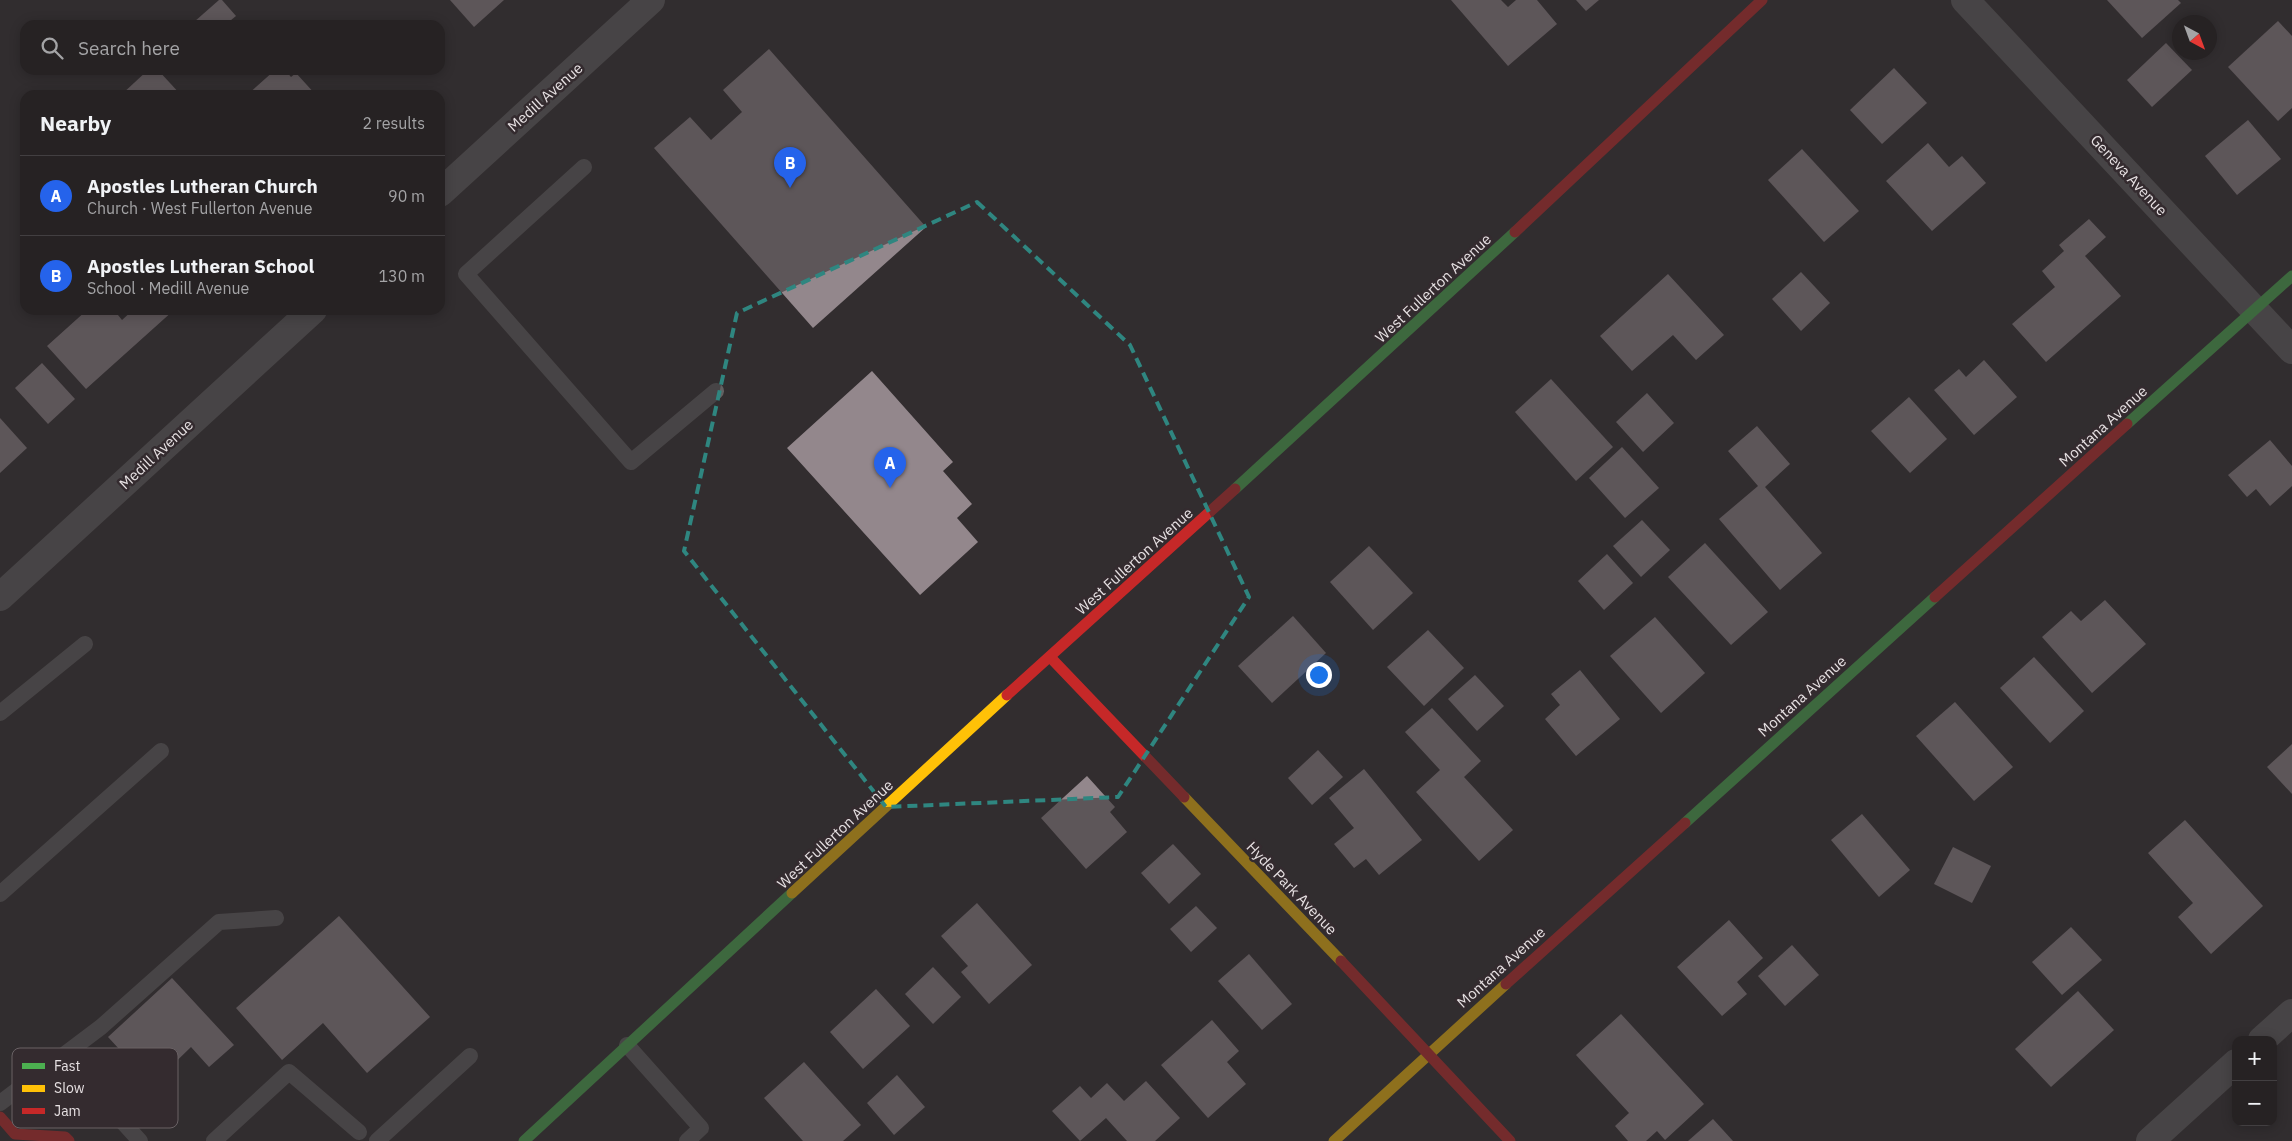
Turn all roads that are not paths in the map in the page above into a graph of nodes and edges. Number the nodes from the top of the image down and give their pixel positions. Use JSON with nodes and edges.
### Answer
{"nodes":[{"id":1,"x":651,"y":0,"type":"edge"},
{"id":2,"x":1762,"y":0,"type":"edge"},
{"id":3,"x":1965,"y":0,"type":"edge"},
{"id":4,"x":584,"y":167,"type":"dead end"},
{"id":5,"x":445,"y":188,"type":"edge"},
{"id":6,"x":2292,"y":276,"type":"edge"},
{"id":7,"x":2255,"y":310,"type":"junction"},
{"id":8,"x":308,"y":315,"type":"edge"},
{"id":9,"x":2292,"y":350,"type":"edge"},
{"id":10,"x":716,"y":390,"type":"dead end"},
{"id":11,"x":0,"y":597,"type":"edge"},
{"id":12,"x":85,"y":644,"type":"dead end"},
{"id":13,"x":1050,"y":657,"type":"junction"},
{"id":14,"x":0,"y":713,"type":"edge"},
{"id":15,"x":161,"y":751,"type":"dead end"},
{"id":16,"x":0,"y":894,"type":"edge"},
{"id":17,"x":276,"y":918,"type":"dead end"},
{"id":18,"x":2292,"y":1013,"type":"edge"},
{"id":19,"x":2266,"y":1036,"type":"edge"},
{"id":20,"x":628,"y":1045,"type":"junction"},
{"id":21,"x":73,"y":1048,"type":"edge"},
{"id":22,"x":1429,"y":1053,"type":"junction"},
{"id":23,"x":470,"y":1056,"type":"dead end"},
{"id":24,"x":2232,"y":1067,"type":"edge"},
{"id":25,"x":12,"y":1095,"type":"edge"},
{"id":26,"x":0,"y":1104,"type":"edge"},
{"id":27,"x":0,"y":1117,"type":"edge"},
{"id":28,"x":128,"y":1128,"type":"edge"},
{"id":29,"x":15,"y":1137,"type":"edge"},
{"id":30,"x":358,"y":1138,"type":"edge"},
{"id":31,"x":69,"y":1141,"type":"edge"},
{"id":32,"x":140,"y":1141,"type":"edge"},
{"id":33,"x":214,"y":1141,"type":"edge"},
{"id":34,"x":377,"y":1141,"type":"edge"},
{"id":35,"x":524,"y":1141,"type":"edge"},
{"id":36,"x":687,"y":1141,"type":"edge"},
{"id":37,"x":1334,"y":1141,"type":"edge"},
{"id":38,"x":1510,"y":1141,"type":"edge"},
{"id":39,"x":2150,"y":1141,"type":"edge"}],
"edges":[{"from":1,"to":5,"type":"street","name":"Medill Avenue"},
{"from":2,"to":13,"type":"street","name":"West Fullerton Avenue"},
{"from":3,"to":7,"type":"street","name":"Geneva Avenue"},
{"from":4,"to":10,"type":"lane"},
{"from":6,"to":7,"type":"street","name":"Montana Avenue"},
{"from":7,"to":9,"type":"street","name":"Geneva Avenue"},
{"from":7,"to":22,"type":"street","name":"Montana Avenue"},
{"from":8,"to":11,"type":"street","name":"Medill Avenue"},
{"from":12,"to":14,"type":"lane"},
{"from":13,"to":20,"type":"street","name":"West Fullerton Avenue"},
{"from":13,"to":22,"type":"street","name":"Hyde Park Avenue"},
{"from":15,"to":16,"type":"lane"},
{"from":17,"to":21,"type":"lane"},
{"from":18,"to":19,"type":"street"},
{"from":20,"to":35,"type":"street","name":"West Fullerton Avenue"},
{"from":20,"to":36,"type":"lane"},
{"from":22,"to":37,"type":"street","name":"Montana Avenue"},
{"from":22,"to":38,"type":"street","name":"Hyde Park Avenue"},
{"from":23,"to":34,"type":"lane"},
{"from":24,"to":39,"type":"street"},
{"from":25,"to":26,"type":"lane"},
{"from":27,"to":29,"type":"street"},
{"from":28,"to":32,"type":"lane"},
{"from":29,"to":31,"type":"street"},
{"from":30,"to":33,"type":"lane"}]}
